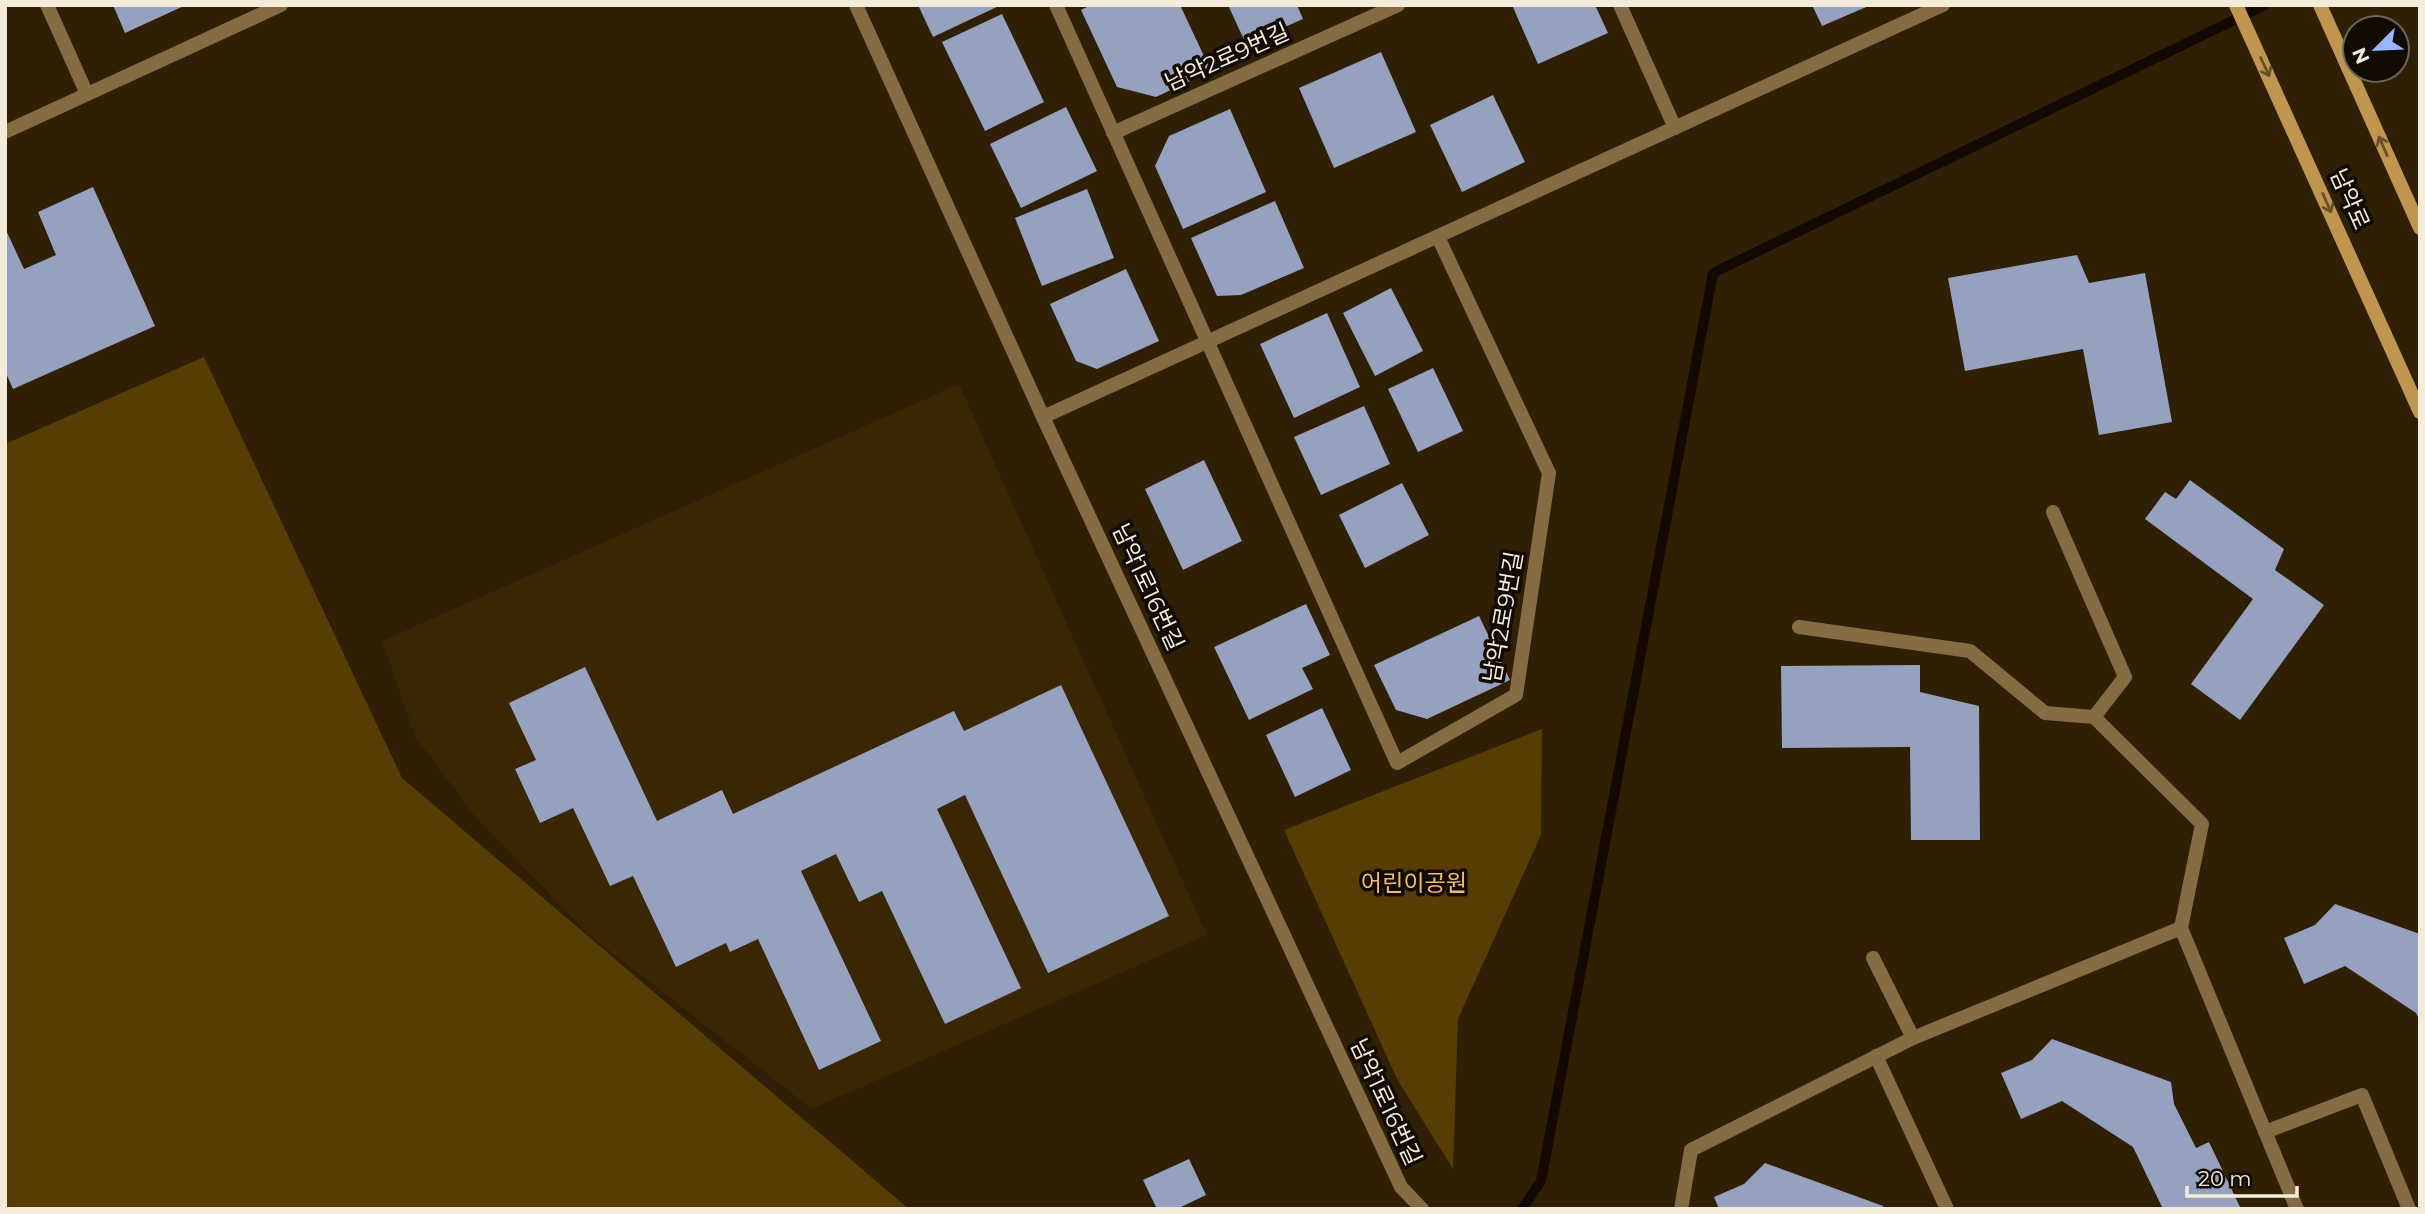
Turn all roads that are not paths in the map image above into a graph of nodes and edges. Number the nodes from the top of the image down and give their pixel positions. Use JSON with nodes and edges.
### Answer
{"nodes":[{"id":1,"x":47,"y":5,"type":"edge"},
{"id":2,"x":281,"y":5,"type":"edge"},
{"id":3,"x":856,"y":5,"type":"edge"},
{"id":4,"x":1056,"y":5,"type":"edge"},
{"id":5,"x":1398,"y":5,"type":"edge"},
{"id":6,"x":1620,"y":5,"type":"edge"},
{"id":7,"x":1944,"y":5,"type":"edge"},
{"id":8,"x":2236,"y":5,"type":"edge"},
{"id":9,"x":2320,"y":5,"type":"edge"},
{"id":10,"x":88,"y":93,"type":"junction"},
{"id":11,"x":1675,"y":128,"type":"junction"},
{"id":12,"x":5,"y":132,"type":"edge"},
{"id":13,"x":1113,"y":133,"type":"junction"},
{"id":14,"x":2420,"y":228,"type":"edge"},
{"id":15,"x":1438,"y":237,"type":"junction"},
{"id":16,"x":1208,"y":342,"type":"junction"},
{"id":17,"x":2420,"y":412,"type":"edge"},
{"id":18,"x":1043,"y":417,"type":"junction"},
{"id":19,"x":2053,"y":512,"type":"dead end"},
{"id":20,"x":1800,"y":627,"type":"dead end"},
{"id":21,"x":2094,"y":717,"type":"junction"},
{"id":22,"x":2181,"y":928,"type":"junction"},
{"id":23,"x":1873,"y":958,"type":"dead end"},
{"id":24,"x":1913,"y":1038,"type":"junction"},
{"id":25,"x":1876,"y":1056,"type":"junction"},
{"id":26,"x":2265,"y":1132,"type":"junction"},
{"id":27,"x":1422,"y":1209,"type":"edge"},
{"id":28,"x":1681,"y":1209,"type":"edge"},
{"id":29,"x":1947,"y":1209,"type":"edge"},
{"id":30,"x":2297,"y":1209,"type":"edge"},
{"id":31,"x":2409,"y":1209,"type":"edge"}],
"edges":[{"from":1,"to":10,"type":"street"},
{"from":2,"to":10,"type":"street"},
{"from":3,"to":18,"type":"street","name":"남악1로16번길"},
{"from":4,"to":13,"type":"street","name":"남악2로9번길"},
{"from":5,"to":13,"type":"street","name":"남악2로9번길"},
{"from":6,"to":11,"type":"street"},
{"from":7,"to":11,"type":"street"},
{"from":8,"to":17,"type":"street","name":"남악로","one_way":true},
{"from":14,"to":9,"type":"street","one_way":true},
{"from":10,"to":12,"type":"street"},
{"from":11,"to":15,"type":"street"},
{"from":13,"to":16,"type":"street","name":"남악2로9번길"},
{"from":15,"to":16,"type":"street"},
{"from":15,"to":16,"type":"street","name":"남악2로9번길"},
{"from":16,"to":18,"type":"street"},
{"from":18,"to":27,"type":"street","name":"남악1로16번길"},
{"from":19,"to":21,"type":"street"},
{"from":20,"to":21,"type":"street"},
{"from":21,"to":22,"type":"street"},
{"from":22,"to":24,"type":"street"},
{"from":22,"to":26,"type":"street"},
{"from":23,"to":24,"type":"street"},
{"from":24,"to":25,"type":"street"},
{"from":25,"to":28,"type":"street"},
{"from":25,"to":29,"type":"street"},
{"from":26,"to":30,"type":"street"},
{"from":26,"to":31,"type":"street"}]}
